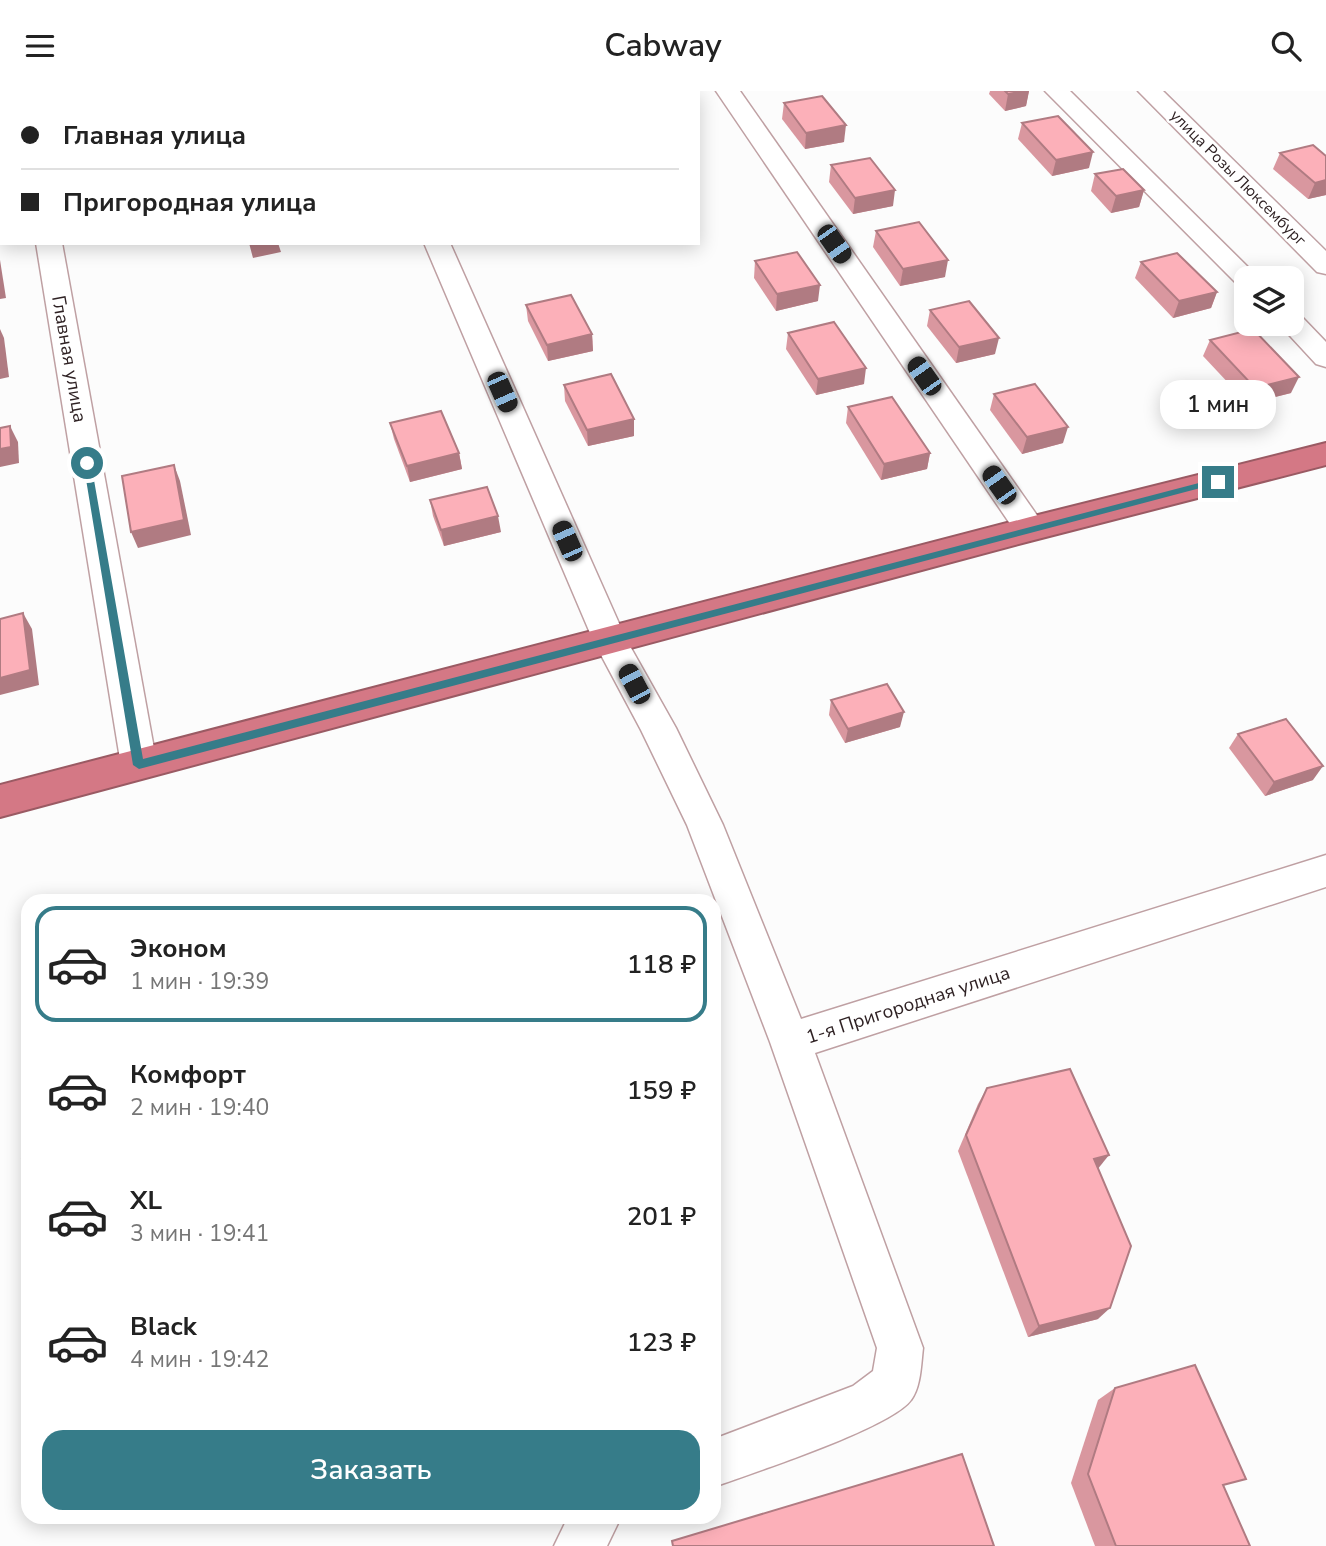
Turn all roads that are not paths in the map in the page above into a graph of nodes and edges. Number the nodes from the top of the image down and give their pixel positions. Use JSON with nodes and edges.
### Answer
{"nodes":[{"id":1,"x":728,"y":91,"type":"edge"},
{"id":2,"x":1057,"y":91,"type":"edge"},
{"id":3,"x":1150,"y":91,"type":"edge"},
{"id":4,"x":48,"y":245,"type":"edge"},
{"id":5,"x":438,"y":245,"type":"edge"},
{"id":6,"x":1234,"y":266,"type":"edge"},
{"id":7,"x":1326,"y":266,"type":"edge"},
{"id":8,"x":1304,"y":335,"type":"edge"},
{"id":9,"x":1326,"y":358,"type":"edge"},
{"id":10,"x":1326,"y":454,"type":"edge"},
{"id":11,"x":1030,"y":529,"type":"junction"},
{"id":12,"x":611,"y":640,"type":"junction"},
{"id":13,"x":139,"y":765,"type":"junction"},
{"id":14,"x":0,"y":801,"type":"edge"},
{"id":15,"x":1326,"y":871,"type":"edge"},
{"id":16,"x":790,"y":1042,"type":"junction"},
{"id":17,"x":721,"y":1461,"type":"edge"},
{"id":18,"x":592,"y":1524,"type":"edge"},
{"id":19,"x":579,"y":1546,"type":"edge"}],
"edges":[{"from":1,"to":11,"type":"street"},
{"from":2,"to":6,"type":"street"},
{"from":3,"to":7,"type":"street","name":"улица Розы Люксембург"},
{"from":4,"to":13,"type":"street","name":"Главная улица"},
{"from":5,"to":12,"type":"street","name":"1-я Пригородная улица"},
{"from":8,"to":9,"type":"street"},
{"from":10,"to":11,"type":"highway"},
{"from":11,"to":12,"type":"highway"},
{"from":12,"to":13,"type":"highway"},
{"from":12,"to":16,"type":"street","name":"1-я Пригородная улица"},
{"from":13,"to":14,"type":"highway"},
{"from":15,"to":16,"type":"street","name":"1-я Пригородная улица"},
{"from":16,"to":17,"type":"street"},
{"from":18,"to":19,"type":"street"}]}
